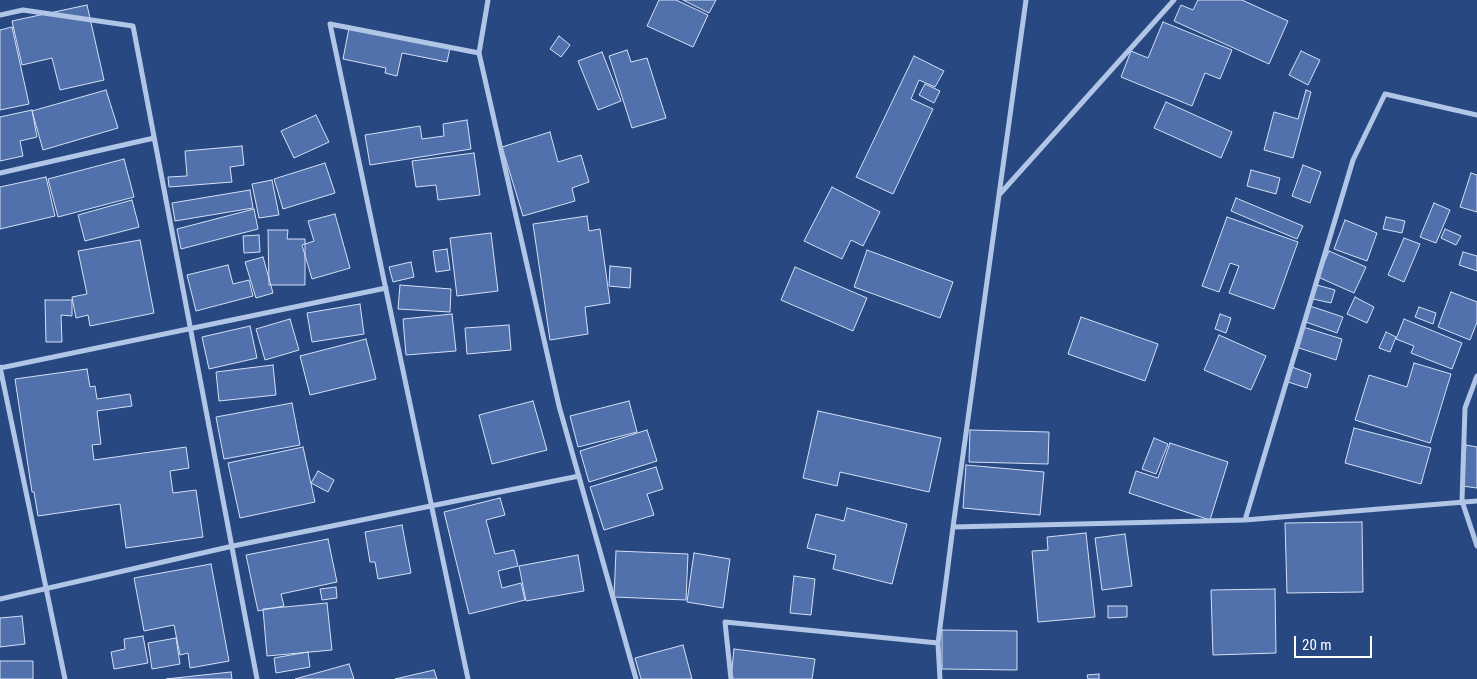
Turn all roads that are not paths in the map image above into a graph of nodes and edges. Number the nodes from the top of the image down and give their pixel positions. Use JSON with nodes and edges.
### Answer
{"nodes":[{"id":1,"x":488,"y":0,"type":"edge"},
{"id":2,"x":1026,"y":0,"type":"edge"},
{"id":3,"x":1174,"y":0,"type":"edge"},
{"id":4,"x":0,"y":15,"type":"edge"},
{"id":5,"x":480,"y":53,"type":"junction"},
{"id":6,"x":1477,"y":116,"type":"edge"},
{"id":7,"x":154,"y":138,"type":"junction"},
{"id":8,"x":0,"y":173,"type":"edge"},
{"id":9,"x":999,"y":196,"type":"junction"},
{"id":10,"x":386,"y":288,"type":"junction"},
{"id":11,"x":190,"y":328,"type":"junction"},
{"id":12,"x":0,"y":368,"type":"edge"},
{"id":13,"x":1477,"y":376,"type":"edge"},
{"id":14,"x":579,"y":476,"type":"junction"},
{"id":15,"x":1462,"y":501,"type":"junction"},
{"id":16,"x":1477,"y":501,"type":"edge"},
{"id":17,"x":431,"y":505,"type":"junction"},
{"id":18,"x":1246,"y":520,"type":"junction"},
{"id":19,"x":953,"y":527,"type":"junction"},
{"id":20,"x":232,"y":546,"type":"junction"},
{"id":21,"x":1477,"y":546,"type":"edge"},
{"id":22,"x":46,"y":589,"type":"junction"},
{"id":23,"x":0,"y":599,"type":"edge"},
{"id":24,"x":938,"y":644,"type":"junction"},
{"id":25,"x":64,"y":679,"type":"edge"},
{"id":26,"x":257,"y":679,"type":"edge"},
{"id":27,"x":468,"y":679,"type":"edge"},
{"id":28,"x":636,"y":679,"type":"edge"},
{"id":29,"x":731,"y":679,"type":"edge"},
{"id":30,"x":940,"y":679,"type":"edge"}],
"edges":[{"from":1,"to":5,"type":"street"},
{"from":2,"to":9,"type":"street"},
{"from":3,"to":9,"type":"street"},
{"from":4,"to":7,"type":"street"},
{"from":5,"to":10,"type":"street"},
{"from":5,"to":14,"type":"street"},
{"from":6,"to":18,"type":"street"},
{"from":7,"to":8,"type":"street"},
{"from":7,"to":11,"type":"street"},
{"from":9,"to":19,"type":"street"},
{"from":10,"to":11,"type":"street"},
{"from":10,"to":17,"type":"street"},
{"from":11,"to":12,"type":"street"},
{"from":11,"to":20,"type":"street"},
{"from":12,"to":22,"type":"street"},
{"from":13,"to":15,"type":"street"},
{"from":14,"to":17,"type":"street"},
{"from":14,"to":28,"type":"street"},
{"from":15,"to":16,"type":"street"},
{"from":15,"to":18,"type":"street"},
{"from":15,"to":21,"type":"street"},
{"from":17,"to":20,"type":"street"},
{"from":17,"to":27,"type":"street"},
{"from":18,"to":19,"type":"street"},
{"from":19,"to":24,"type":"street"},
{"from":20,"to":22,"type":"street"},
{"from":20,"to":26,"type":"street"},
{"from":22,"to":23,"type":"street"},
{"from":22,"to":25,"type":"street"},
{"from":24,"to":29,"type":"street"},
{"from":24,"to":30,"type":"street"}]}
